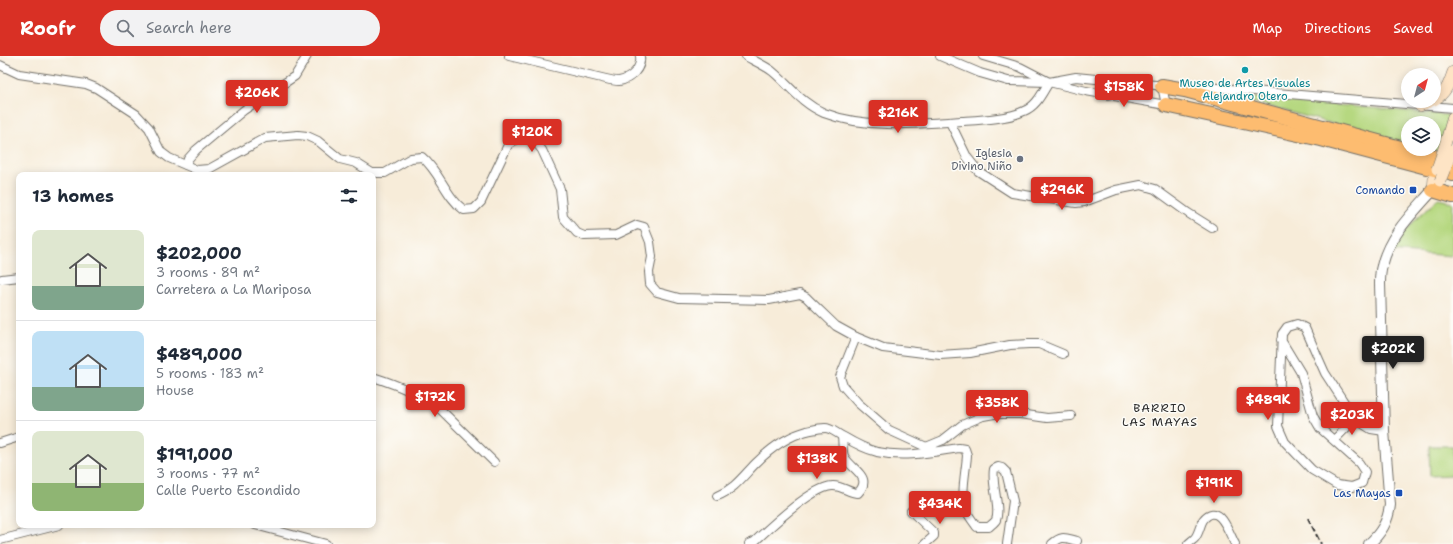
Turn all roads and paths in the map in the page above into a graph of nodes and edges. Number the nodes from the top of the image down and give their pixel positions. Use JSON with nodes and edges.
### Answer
{"nodes":[{"id":1,"x":307,"y":56,"type":"edge"},
{"id":2,"x":511,"y":56,"type":"edge"},
{"id":3,"x":640,"y":56,"type":"edge"},
{"id":4,"x":746,"y":56,"type":"edge"},
{"id":5,"x":940,"y":56,"type":"edge"},
{"id":6,"x":983,"y":56,"type":"edge"},
{"id":7,"x":0,"y":65,"type":"edge"},
{"id":8,"x":1453,"y":72,"type":"edge"},
{"id":9,"x":1049,"y":82,"type":"junction"},
{"id":10,"x":1162,"y":86,"type":"junction"},
{"id":11,"x":1441,"y":95,"type":"edge"},
{"id":12,"x":1401,"y":104,"type":"edge"},
{"id":13,"x":1166,"y":105,"type":"junction"},
{"id":14,"x":1441,"y":107,"type":"edge"},
{"id":15,"x":1453,"y":108,"type":"edge"},
{"id":16,"x":1453,"y":117,"type":"edge"},
{"id":17,"x":950,"y":122,"type":"junction"},
{"id":18,"x":1450,"y":152,"type":"edge"},
{"id":19,"x":186,"y":165,"type":"junction"},
{"id":20,"x":370,"y":172,"type":"edge"},
{"id":21,"x":376,"y":173,"type":"edge"},
{"id":22,"x":1453,"y":174,"type":"edge"},
{"id":23,"x":1436,"y":183,"type":"junction"},
{"id":24,"x":1453,"y":196,"type":"edge"},
{"id":25,"x":1212,"y":228,"type":"dead end"},
{"id":26,"x":16,"y":277,"type":"edge"},
{"id":27,"x":2,"y":279,"type":"dead end"},
{"id":28,"x":856,"y":337,"type":"junction"},
{"id":29,"x":1281,"y":340,"type":"junction"},
{"id":30,"x":1063,"y":354,"type":"dead end"},
{"id":31,"x":376,"y":378,"type":"edge"},
{"id":32,"x":1071,"y":416,"type":"dead end"},
{"id":33,"x":1355,"y":419,"type":"junction"},
{"id":34,"x":1384,"y":431,"type":"junction"},
{"id":35,"x":842,"y":437,"type":"junction"},
{"id":36,"x":16,"y":438,"type":"edge"},
{"id":37,"x":1334,"y":440,"type":"junction"},
{"id":38,"x":0,"y":443,"type":"edge"},
{"id":39,"x":926,"y":447,"type":"junction"},
{"id":40,"x":935,"y":451,"type":"junction"},
{"id":41,"x":494,"y":462,"type":"dead end"},
{"id":42,"x":717,"y":496,"type":"dead end"},
{"id":43,"x":910,"y":511,"type":"dead end"},
{"id":44,"x":47,"y":528,"type":"edge"},
{"id":45,"x":266,"y":528,"type":"edge"},
{"id":46,"x":0,"y":540,"type":"edge"},
{"id":47,"x":1077,"y":541,"type":"dead end"},
{"id":48,"x":326,"y":544,"type":"edge"},
{"id":49,"x":749,"y":544,"type":"edge"},
{"id":50,"x":925,"y":544,"type":"edge"},
{"id":51,"x":1007,"y":544,"type":"edge"},
{"id":52,"x":1052,"y":544,"type":"edge"},
{"id":53,"x":1188,"y":544,"type":"edge"},
{"id":54,"x":1235,"y":544,"type":"edge"},
{"id":55,"x":1369,"y":544,"type":"edge"}],
"edges":[{"from":1,"to":19,"type":"street"},
{"from":2,"to":3,"type":"street"},
{"from":4,"to":17,"type":"street"},
{"from":5,"to":9,"type":"street"},
{"from":6,"to":9,"type":"street"},
{"from":7,"to":19,"type":"street"},
{"from":8,"to":11,"type":"main road"},
{"from":9,"to":10,"type":"street"},
{"from":9,"to":13,"type":"street"},
{"from":9,"to":17,"type":"street"},
{"from":10,"to":12,"type":"street"},
{"from":10,"to":13,"type":"street"},
{"from":10,"to":18,"type":"highway"},
{"from":13,"to":22,"type":"highway"},
{"from":14,"to":15,"type":"street"},
{"from":16,"to":18,"type":"main road"},
{"from":17,"to":25,"type":"street"},
{"from":18,"to":23,"type":"main road","bridge":true},
{"from":19,"to":20,"type":"street"},
{"from":21,"to":28,"type":"street"},
{"from":23,"to":24,"type":"highway"},
{"from":23,"to":34,"type":"street"},
{"from":26,"to":27,"type":"street"},
{"from":28,"to":30,"type":"street"},
{"from":28,"to":39,"type":"street"},
{"from":29,"to":33,"type":"street"},
{"from":29,"to":37,"type":"street"},
{"from":29,"to":37,"type":"street"},
{"from":31,"to":41,"type":"street"},
{"from":32,"to":39,"type":"street"},
{"from":33,"to":34,"type":"street"},
{"from":33,"to":37,"type":"street"},
{"from":34,"to":55,"type":"street"},
{"from":35,"to":40,"type":"street"},
{"from":35,"to":42,"type":"street"},
{"from":35,"to":49,"type":"street"},
{"from":36,"to":38,"type":"street"},
{"from":39,"to":40,"type":"street"},
{"from":40,"to":51,"type":"street"},
{"from":43,"to":50,"type":"street"},
{"from":44,"to":46,"type":"street"},
{"from":45,"to":48,"type":"street"},
{"from":47,"to":52,"type":"street"},
{"from":53,"to":54,"type":"street"}]}
